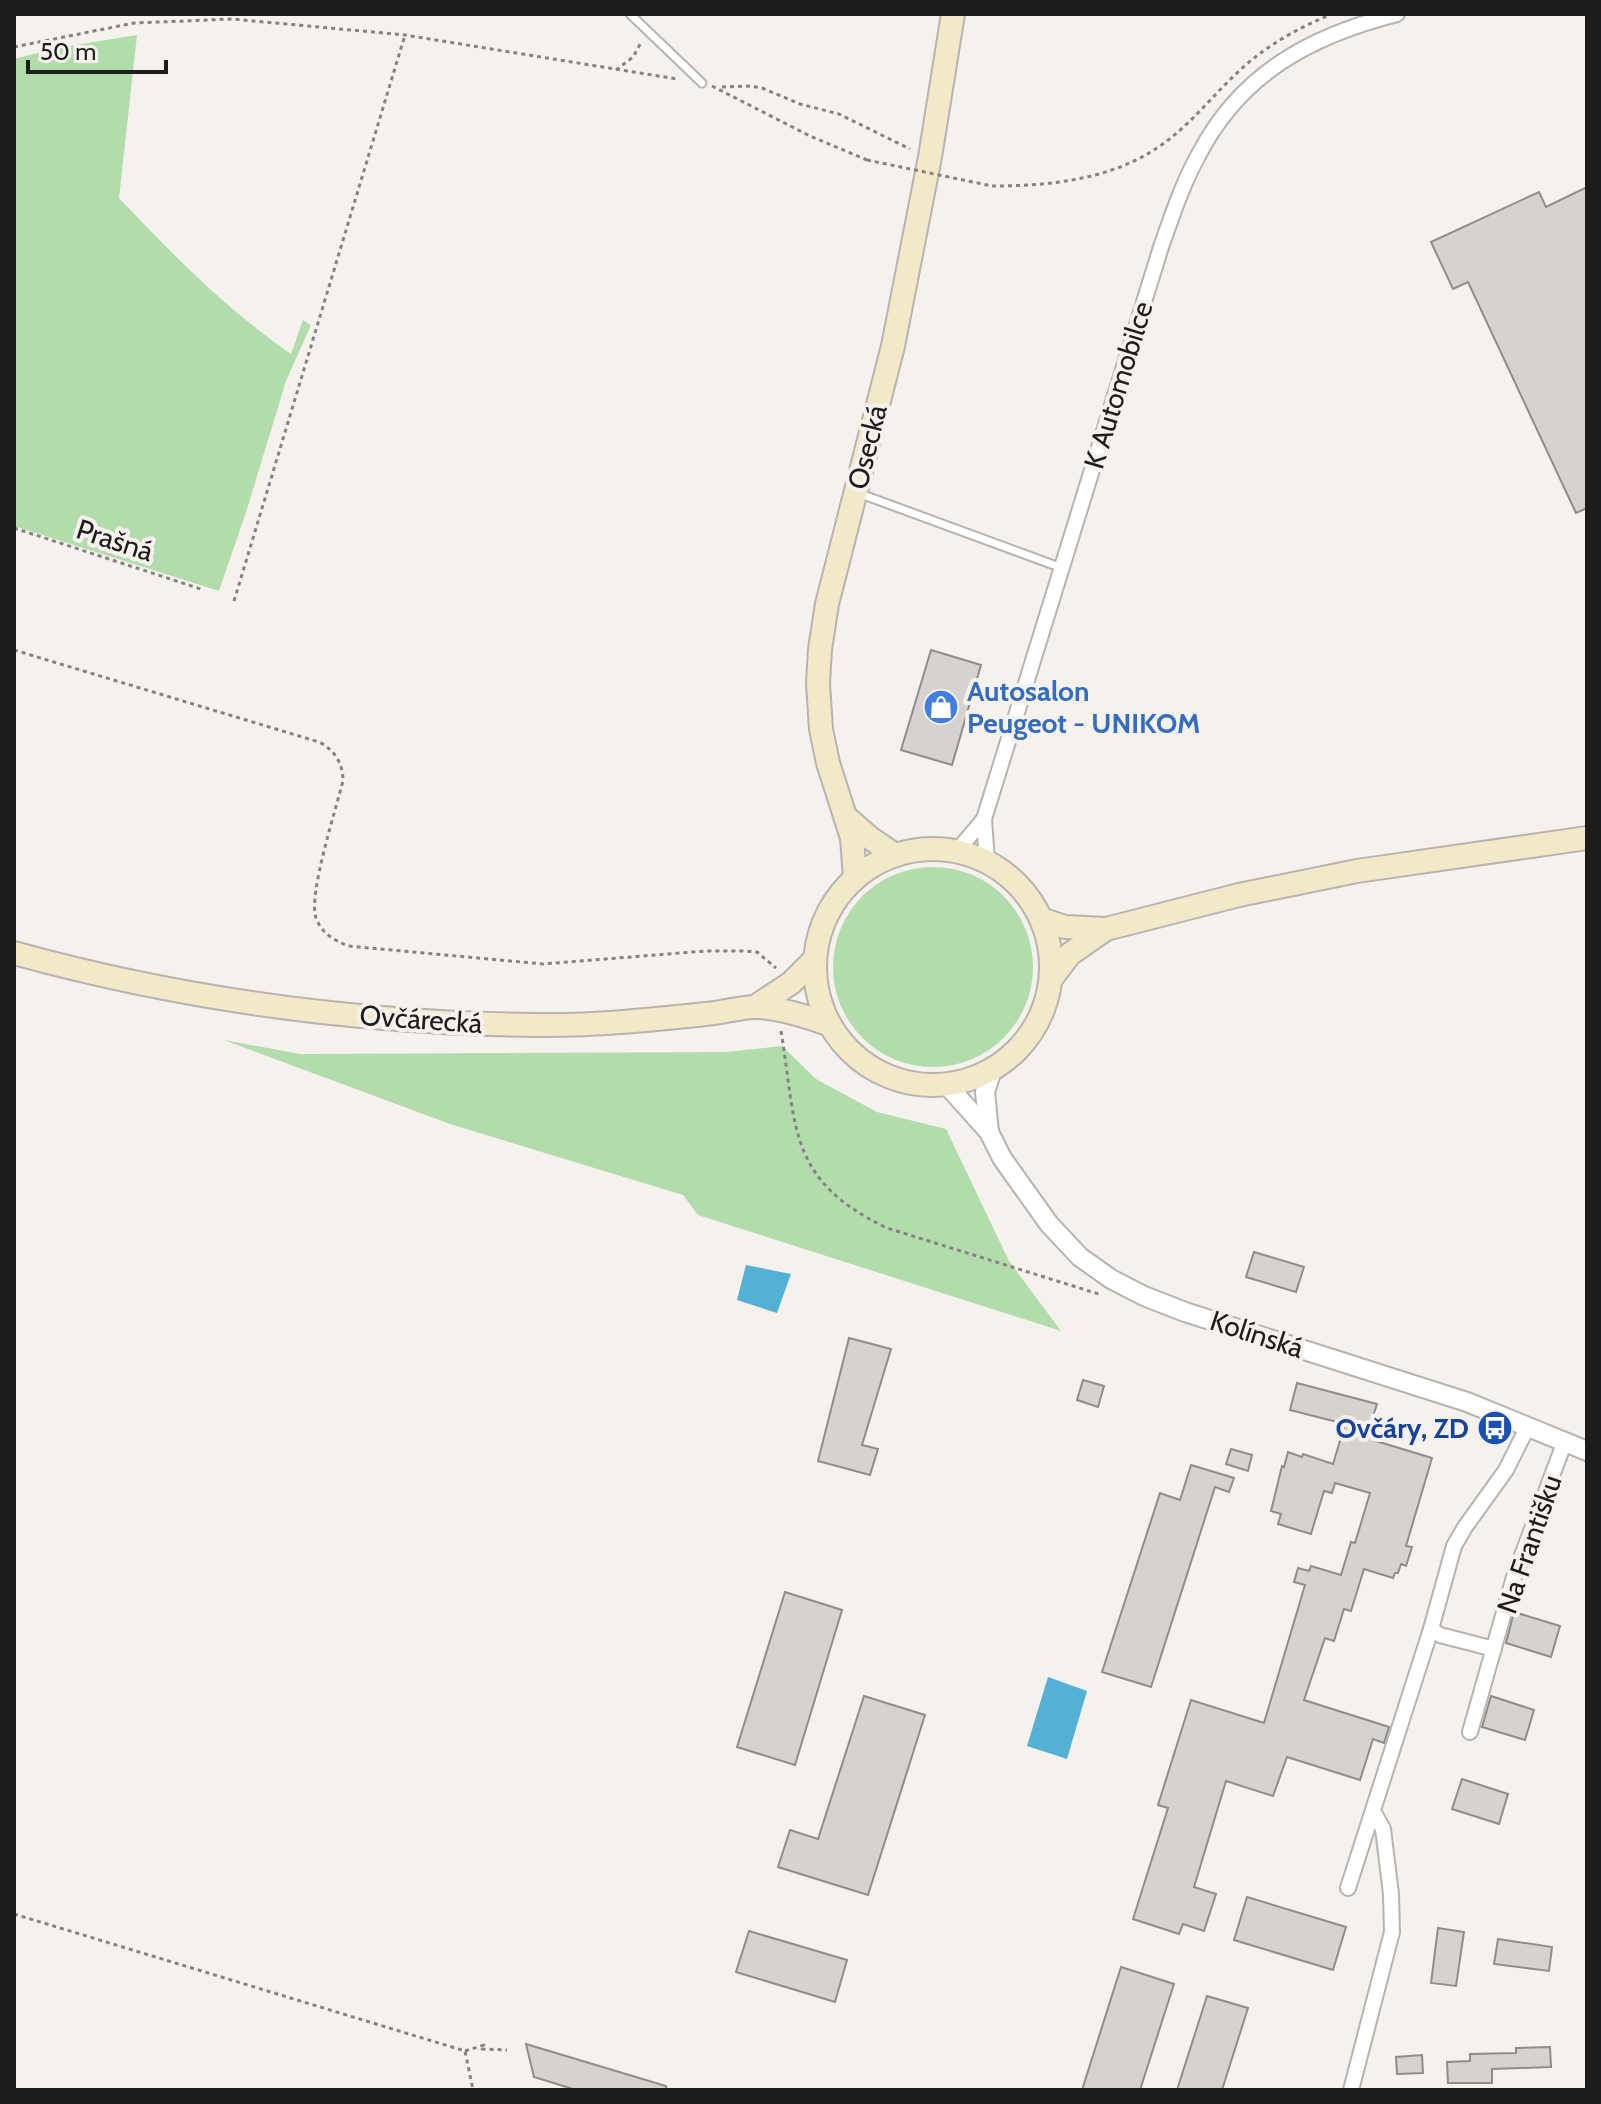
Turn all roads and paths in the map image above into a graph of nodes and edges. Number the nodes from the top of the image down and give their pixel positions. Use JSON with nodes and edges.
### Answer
{"nodes":[{"id":1,"x":630,"y":14,"type":"edge"},
{"id":2,"x":953,"y":14,"type":"edge"},
{"id":3,"x":1397,"y":14,"type":"edge"},
{"id":4,"x":645,"y":29,"type":"junction"},
{"id":5,"x":405,"y":35,"type":"junction"},
{"id":6,"x":14,"y":47,"type":"edge"},
{"id":7,"x":616,"y":70,"type":"junction"},
{"id":8,"x":702,"y":83,"type":"junction"},
{"id":9,"x":719,"y":87,"type":"junction"},
{"id":10,"x":1213,"y":98,"type":"dead end"},
{"id":11,"x":930,"y":157,"type":"junction"},
{"id":12,"x":856,"y":492,"type":"junction"},
{"id":13,"x":14,"y":528,"type":"edge"},
{"id":14,"x":1062,"y":568,"type":"junction"},
{"id":15,"x":204,"y":590,"type":"dead end"},
{"id":16,"x":234,"y":601,"type":"dead end"},
{"id":17,"x":14,"y":650,"type":"edge"},
{"id":18,"x":845,"y":817,"type":"junction"},
{"id":19,"x":984,"y":819,"type":"junction"},
{"id":20,"x":1587,"y":838,"type":"edge"},
{"id":21,"x":957,"y":851,"type":"junction"},
{"id":22,"x":895,"y":855,"type":"junction"},
{"id":23,"x":987,"y":862,"type":"junction"},
{"id":24,"x":855,"y":878,"type":"junction"},
{"id":25,"x":1041,"y":919,"type":"junction"},
{"id":26,"x":1106,"y":929,"type":"junction"},
{"id":27,"x":14,"y":953,"type":"edge"},
{"id":28,"x":815,"y":959,"type":"junction"},
{"id":29,"x":1051,"y":979,"type":"junction"},
{"id":30,"x":791,"y":983,"type":"junction"},
{"id":31,"x":756,"y":1006,"type":"junction"},
{"id":32,"x":797,"y":1013,"type":"junction"},
{"id":33,"x":830,"y":1025,"type":"junction"},
{"id":34,"x":992,"y":1070,"type":"junction"},
{"id":35,"x":947,"y":1085,"type":"junction"},
{"id":36,"x":989,"y":1132,"type":"junction"},
{"id":37,"x":1102,"y":1295,"type":"dead end"},
{"id":38,"x":1528,"y":1426,"type":"junction"},
{"id":39,"x":1565,"y":1441,"type":"junction"},
{"id":40,"x":1587,"y":1451,"type":"edge"},
{"id":41,"x":1431,"y":1629,"type":"junction"},
{"id":42,"x":1494,"y":1649,"type":"junction"},
{"id":43,"x":1470,"y":1732,"type":"dead end"},
{"id":44,"x":1373,"y":1811,"type":"junction"},
{"id":45,"x":1348,"y":1888,"type":"dead end"},
{"id":46,"x":14,"y":1914,"type":"edge"},
{"id":47,"x":507,"y":2050,"type":"dead end"},
{"id":48,"x":465,"y":2051,"type":"junction"},
{"id":49,"x":473,"y":2090,"type":"edge"},
{"id":50,"x":1351,"y":2090,"type":"edge"}],
"edges":[{"from":1,"to":4,"type":"lane"},
{"from":2,"to":11,"type":"main road","name":"Osecká"},
{"from":3,"to":14,"type":"street","name":"K Automobilce"},
{"from":4,"to":7,"type":"path"},
{"from":4,"to":8,"type":"lane"},
{"from":5,"to":6,"type":"path"},
{"from":5,"to":7,"type":"path"},
{"from":5,"to":16,"type":"path"},
{"from":7,"to":8,"type":"path"},
{"from":8,"to":9,"type":"path"},
{"from":9,"to":10,"type":"path","bridge":true},
{"from":9,"to":11,"type":"path"},
{"from":11,"to":12,"type":"main road","name":"Osecká"},
{"from":12,"to":14,"type":"lane"},
{"from":12,"to":18,"type":"main road","name":"Osecká"},
{"from":13,"to":15,"type":"path","name":"Prašná"},
{"from":14,"to":19,"type":"street","name":"K Automobilce"},
{"from":17,"to":30,"type":"path"},
{"from":18,"to":22,"type":"main road"},
{"from":18,"to":24,"type":"main road","name":"Osecká"},
{"from":19,"to":21,"type":"street","name":"K Automobilce"},
{"from":19,"to":23,"type":"street"},
{"from":20,"to":26,"type":"main road"},
{"from":21,"to":22,"type":"main road"},
{"from":21,"to":23,"type":"main road"},
{"from":22,"to":24,"type":"main road"},
{"from":23,"to":25,"type":"main road"},
{"from":24,"to":28,"type":"main road"},
{"from":25,"to":26,"type":"main road"},
{"from":25,"to":29,"type":"main road"},
{"from":26,"to":29,"type":"main road"},
{"from":27,"to":31,"type":"main road","name":"Ovčárecká"},
{"from":28,"to":30,"type":"main road"},
{"from":28,"to":33,"type":"main road"},
{"from":29,"to":34,"type":"main road"},
{"from":30,"to":31,"type":"main road"},
{"from":31,"to":32,"type":"main road","name":"Ovčárecká"},
{"from":32,"to":33,"type":"main road","name":"Ovčárecká"},
{"from":32,"to":37,"type":"path"},
{"from":33,"to":35,"type":"main road"},
{"from":34,"to":35,"type":"main road"},
{"from":34,"to":36,"type":"street","name":"Kolínská"},
{"from":35,"to":36,"type":"street","name":"Kolínská"},
{"from":36,"to":38,"type":"street","name":"Kolínská"},
{"from":38,"to":39,"type":"street","name":"Kolínská"},
{"from":38,"to":41,"type":"street","name":"Na Františku"},
{"from":39,"to":40,"type":"street","name":"Kolínská"},
{"from":39,"to":42,"type":"street","name":"Na Františku"},
{"from":41,"to":42,"type":"street","name":"Na Františku"},
{"from":41,"to":44,"type":"street","name":"Na Františku"},
{"from":42,"to":43,"type":"street","name":"Na Františku"},
{"from":44,"to":45,"type":"street","name":"Na Františku"},
{"from":44,"to":50,"type":"street"},
{"from":46,"to":48,"type":"path"},
{"from":47,"to":48,"type":"path"},
{"from":48,"to":49,"type":"path"}]}
